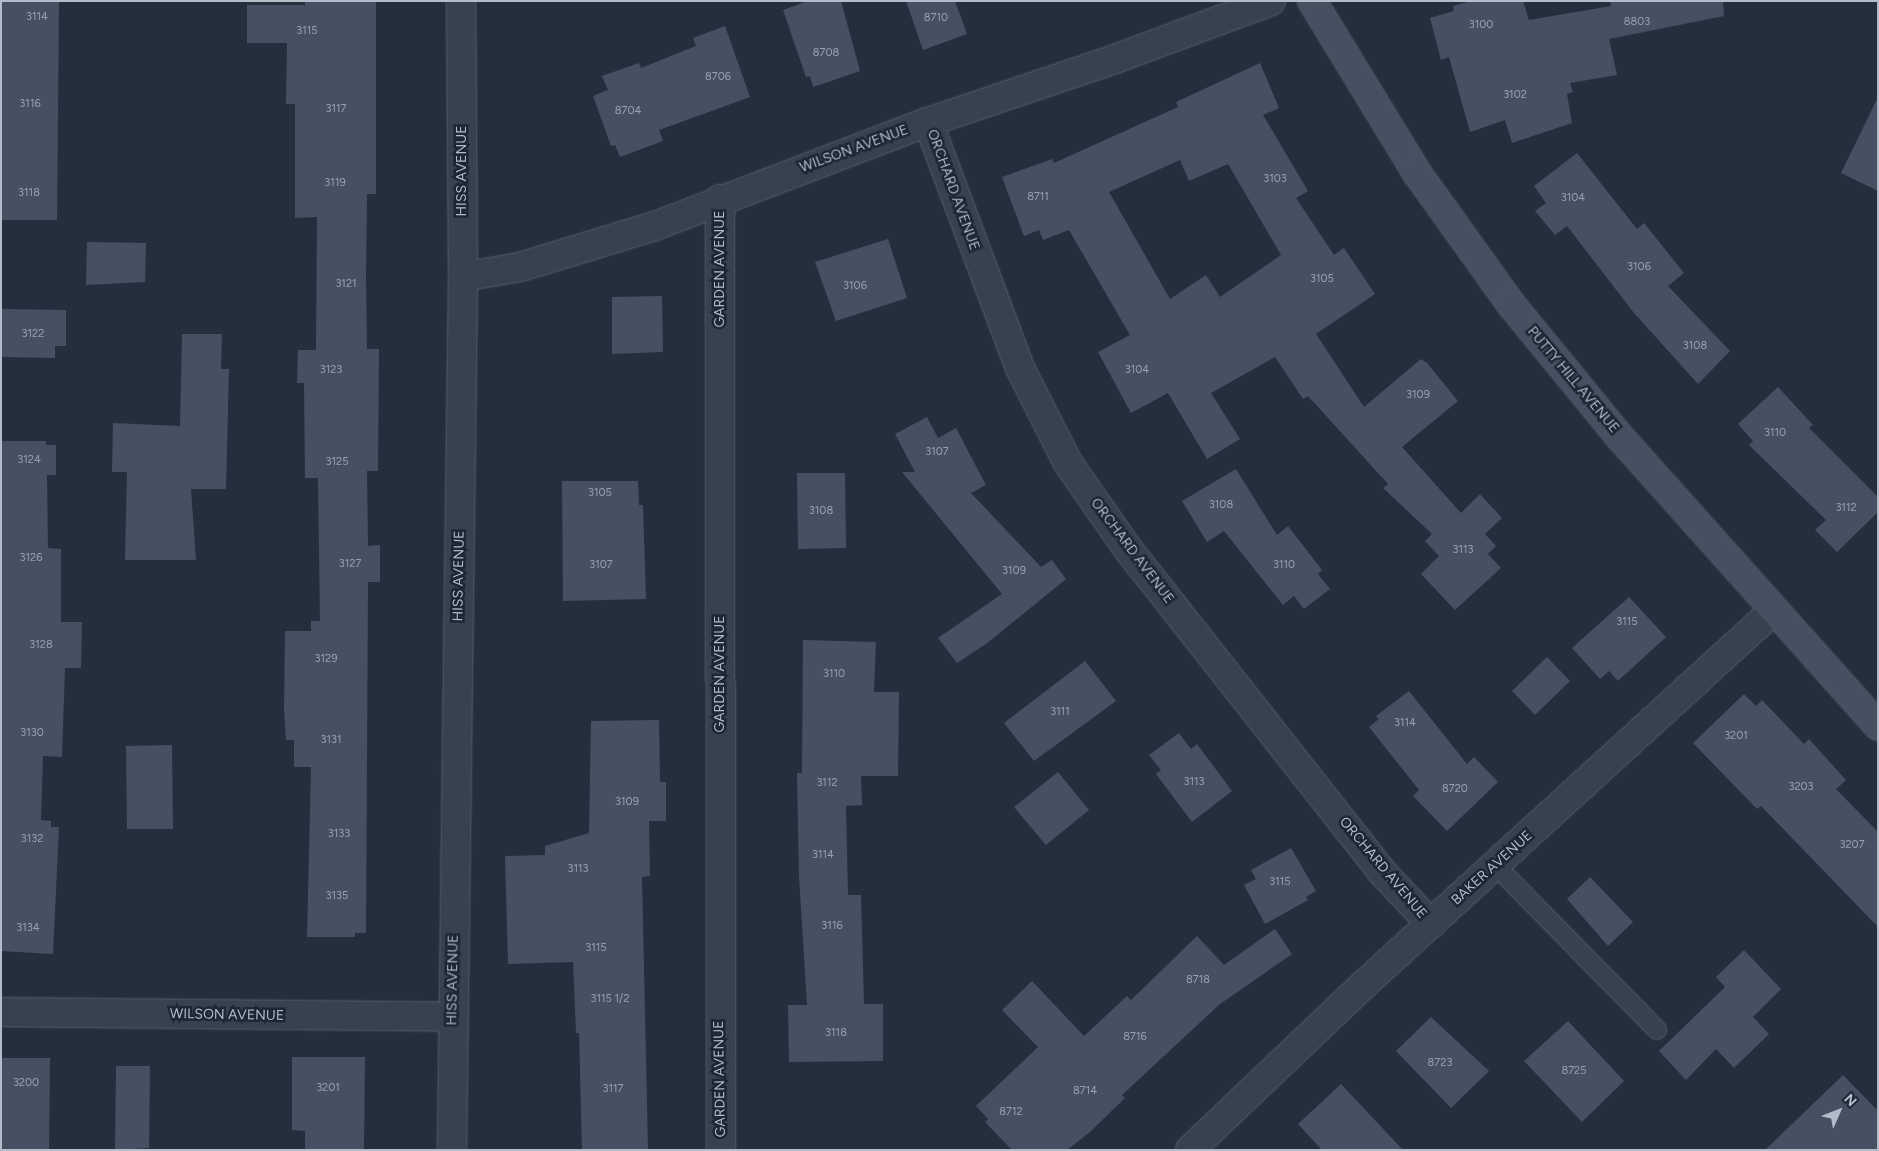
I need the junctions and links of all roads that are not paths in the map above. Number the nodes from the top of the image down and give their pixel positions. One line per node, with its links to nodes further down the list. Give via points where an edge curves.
1 (462, 1): 6 (street, HISS AVENUE)
2 (1271, 1): 4 (street, WILSON AVENUE, via 1115,59)
3 (1312, 1): 7 (main road, PUTTY HILL AVENUE, via 1416,173 1510,303 1619,436)
4 (928, 122): 5 (street, WILSON AVENUE); 10 (street, ORCHARD AVENUE, via 1020,368 1068,463 1140,564 1383,873)
5 (720, 199): 6 (street, WILSON AVENUE, via 655,226 538,262); 15 (street, GARDEN AVENUE)
6 (463, 277): 12 (street, HISS AVENUE)
7 (1774, 610): 8 (main road, PUTTY HILL AVENUE); 9 (street, BAKER AVENUE)
8 (1878, 726)
9 (1495, 865): 10 (street, BAKER AVENUE); 13 (lane)
10 (1431, 924): 16 (street, BAKER AVENUE)
11 (1, 1012): 12 (street, WILSON AVENUE)
12 (452, 1017): 14 (street, HISS AVENUE)
13 (1656, 1030)
14 (452, 1150)
15 (721, 1150)
16 (1190, 1150)

